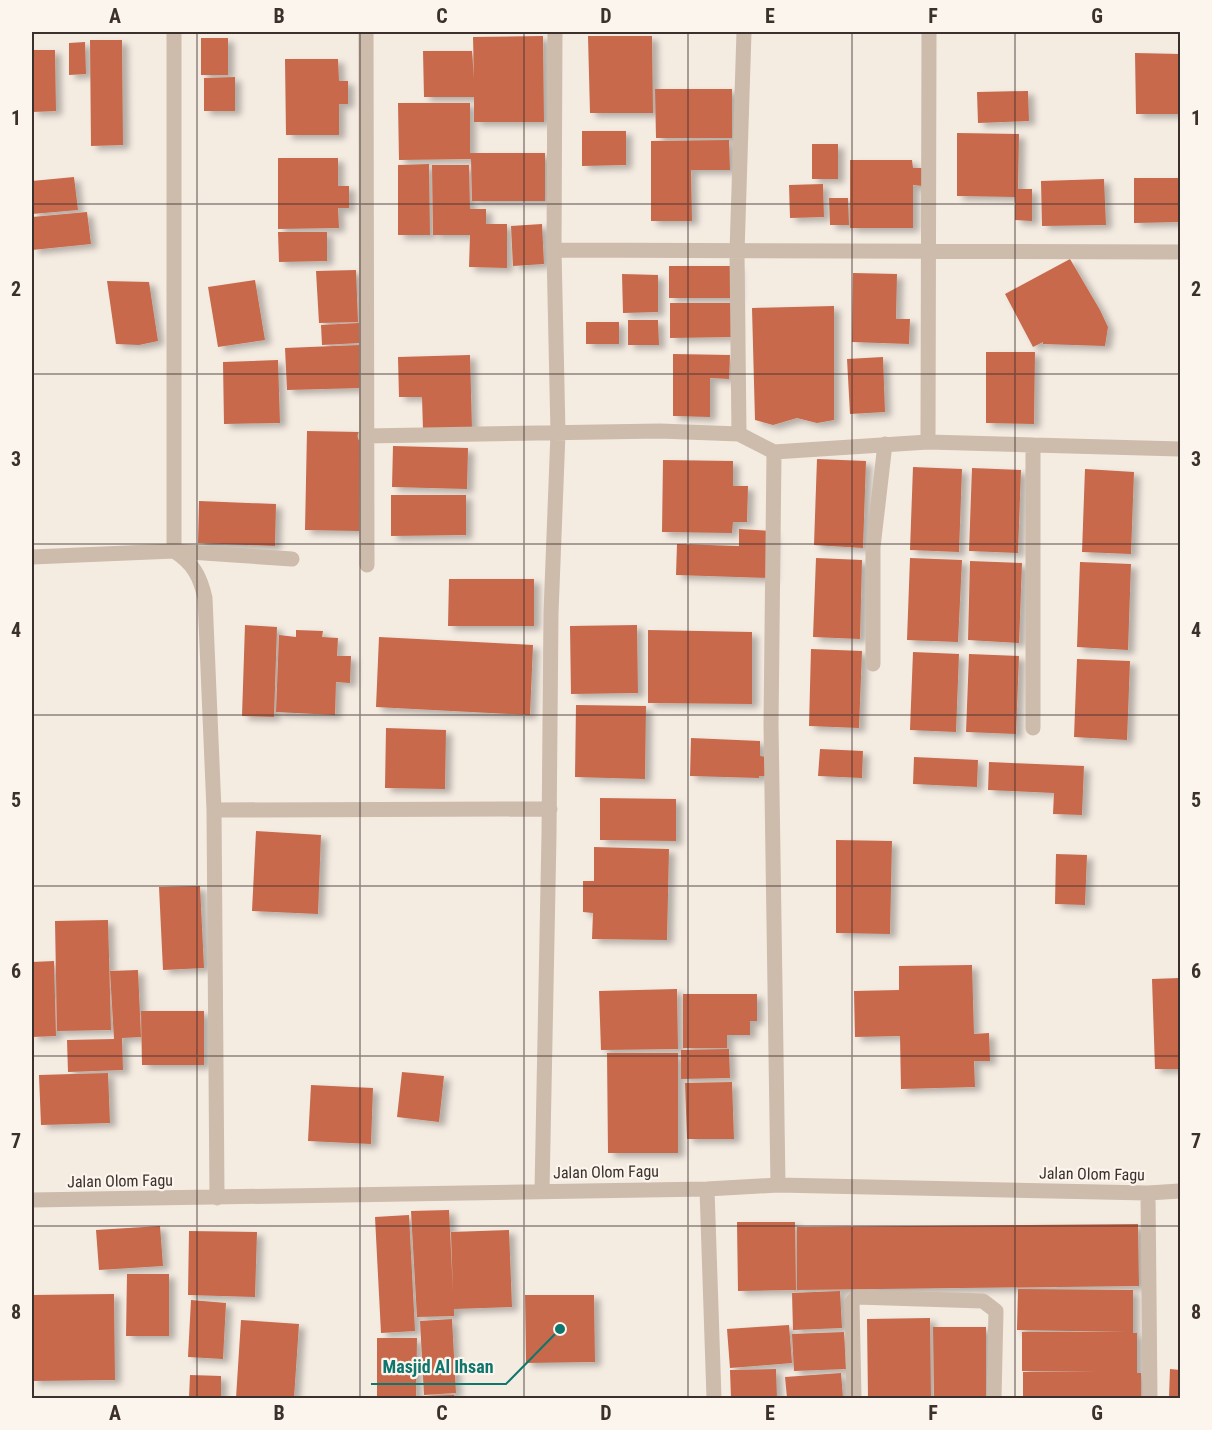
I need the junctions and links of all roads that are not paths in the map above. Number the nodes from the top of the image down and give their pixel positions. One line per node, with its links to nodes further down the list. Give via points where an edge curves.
1 (174, 32): 18 (street)
2 (366, 32): 12 (street)
3 (555, 32): 6 (street)
4 (744, 32): 8 (street)
5 (929, 32): 7 (street)
6 (554, 250): 8 (street); 10 (street)
7 (928, 251): 8 (street); 9 (street); 13 (street)
8 (737, 252): 11 (street)
9 (1180, 252)
10 (558, 433): 11 (street); 12 (street); 24 (street, via 551,614)
11 (739, 434): 17 (street)
12 (365, 436): 21 (street)
13 (928, 442): 14 (street); 15 (street)
14 (885, 444): 17 (street); 22 (street, via 873,547)
15 (1032, 446): 16 (street); 23 (street)
16 (1180, 449)
17 (774, 452): 26 (street, via 771,724)
18 (174, 550): 19 (street); 20 (street); 25 (street, via 198,572 206,598)
19 (32, 557)
20 (292, 559)
21 (367, 565)
22 (873, 664)
23 (1033, 728)
24 (550, 809): 25 (street); 28 (street)
25 (214, 810): 31 (street)
26 (778, 1185): 27 (street, Jalan Olom Fagu); 30 (street, Jalan Olom Fagu)
27 (707, 1189): 28 (street, Jalan Olom Fagu); 33 (street)
28 (542, 1191): 31 (street, Jalan Olom Fagu)
29 (1180, 1191): 30 (street, Jalan Olom Fagu)
30 (1148, 1193): 36 (street)
31 (217, 1198): 32 (street, Jalan Olom Fagu)
32 (32, 1200)
33 (714, 1398)
34 (854, 1398): 35 (street, via 852,1302 857,1297 983,1301 990,1305 996,1311)
35 (994, 1398)
36 (1150, 1398)

